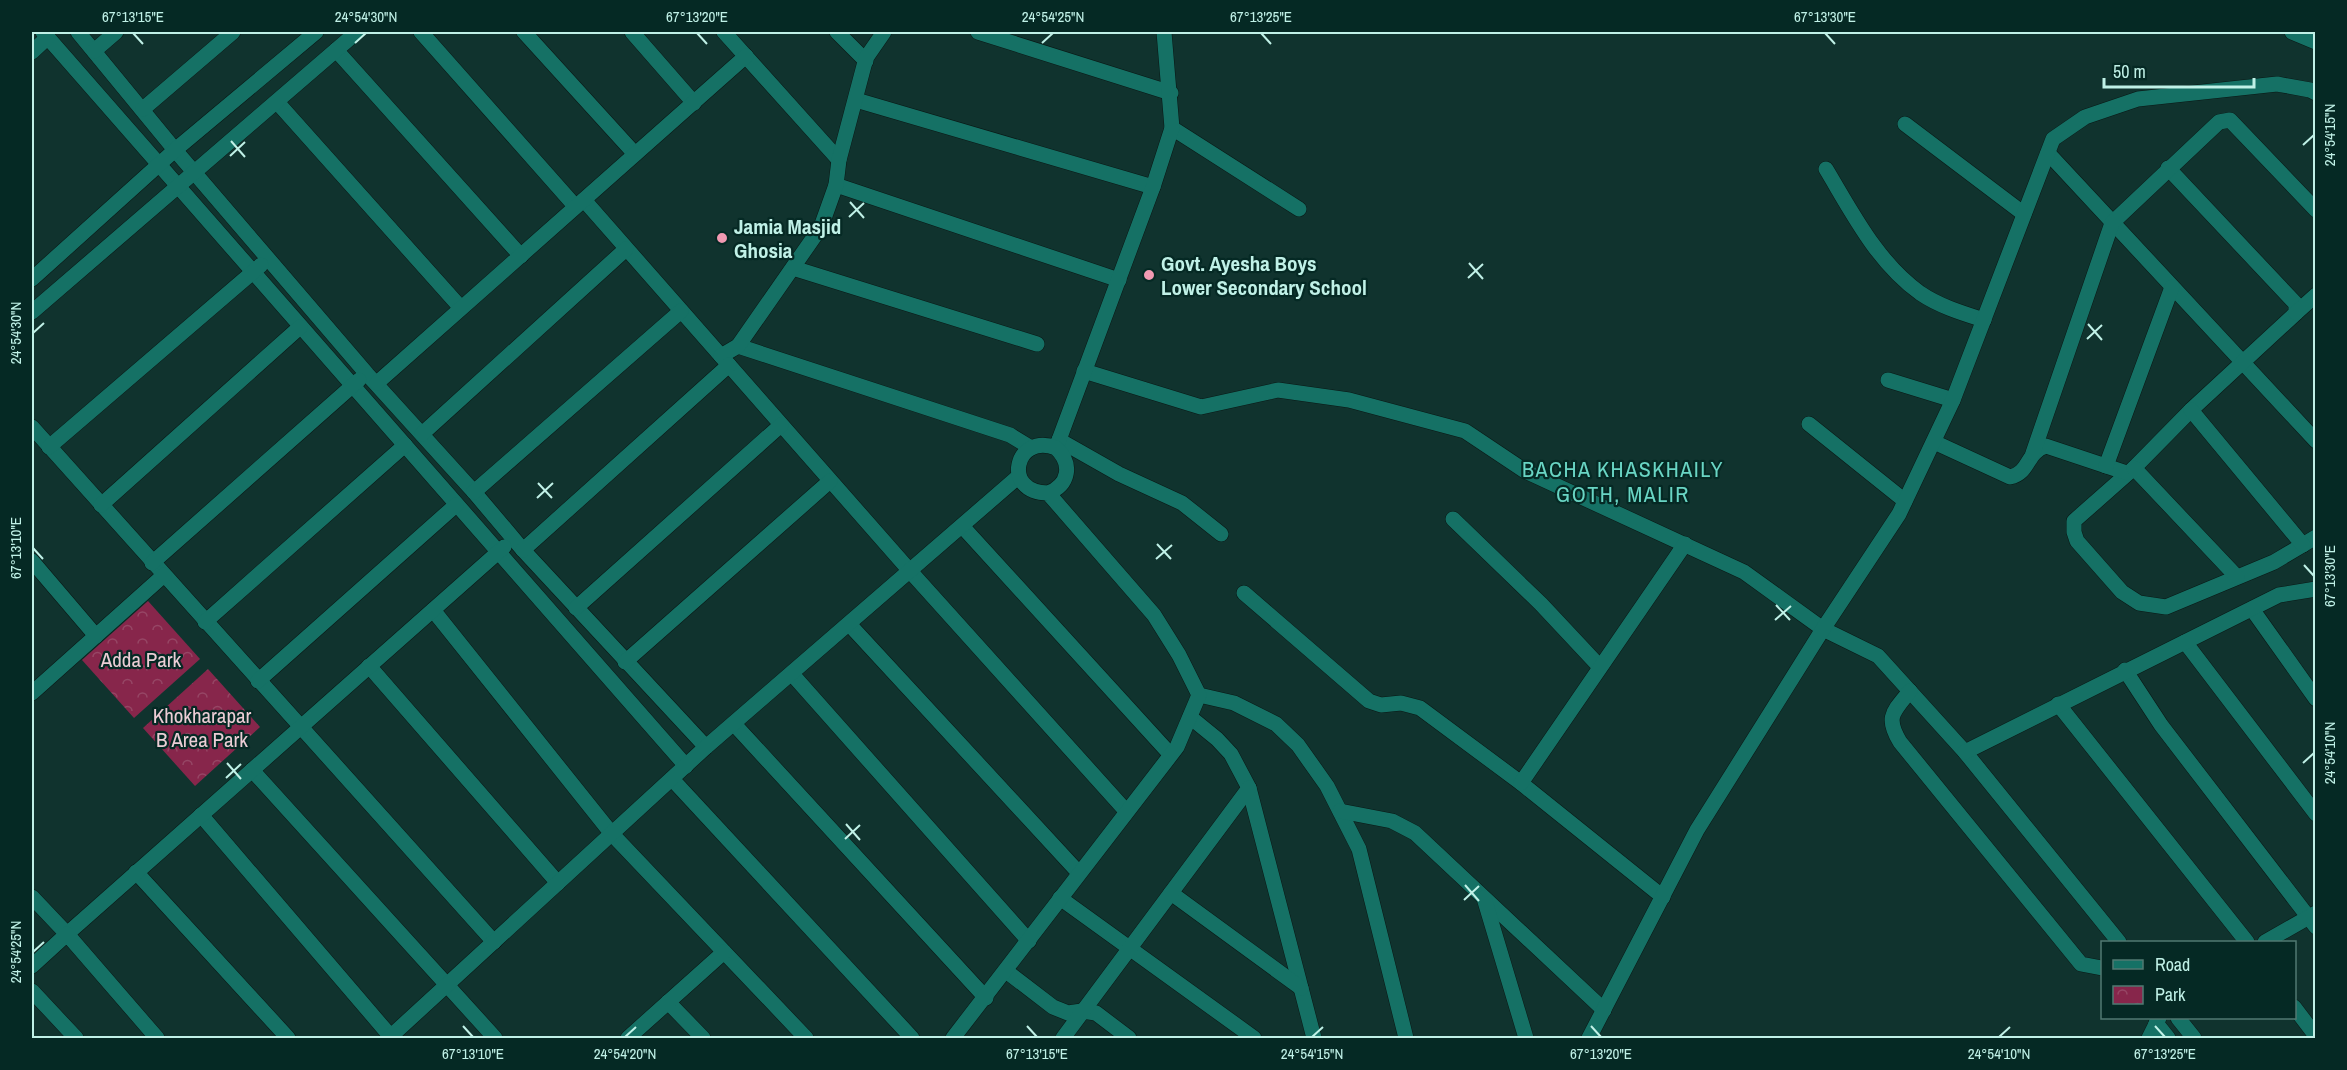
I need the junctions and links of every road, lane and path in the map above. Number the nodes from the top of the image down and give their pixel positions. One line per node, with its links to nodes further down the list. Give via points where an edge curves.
1 (78, 32): 19 (street)
2 (116, 32): 19 (street)
3 (233, 32): 28 (street)
4 (316, 32): 31 (street)
5 (357, 32): 18 (street)
6 (421, 32): 43 (street)
7 (524, 32): 33 (street)
8 (632, 32): 27 (street)
9 (724, 32): 21 (street)
10 (837, 32): 22 (street)
11 (884, 32): 22 (street)
12 (978, 32): 16 (street)
13 (1164, 32): 23 (street)
14 (2292, 32): 17 (street)
15 (45, 34): 20 (street); 35 (street)
16 (1015, 37): 23 (street)
17 (2316, 42)
18 (336, 50): 26 (street); 48 (street)
19 (94, 51): 28 (street)
20 (32, 52)
21 (746, 56): 27 (street); 34 (street)
22 (866, 61): 25 (street)
23 (1171, 93): 30 (street)
24 (2316, 93): 32 (street, via 2277,84 2138,99 2085,117 2053,139)
25 (856, 100): 34 (street); 41 (street)
26 (277, 102): 38 (street); 56 (street)
27 (694, 103): 33 (street)
28 (143, 109): 31 (street)
29 (1905, 124): 45 (street)
30 (1172, 128): 41 (street); 44 (street)
31 (175, 150): 35 (street); 38 (street)
32 (2048, 153): 45 (street); 46 (street)
33 (635, 154): 43 (street)
34 (839, 160): 39 (street)
35 (160, 164): 40 (street); 52 (street)
36 (2168, 168): 42 (street, via 2219,122 2230,120); 46 (street); 59 (street, via 2296,304)
37 (1826, 169): 60 (street, via 1877,252 1899,276 1922,294)
38 (194, 173): 40 (street); 49 (street)
39 (836, 185): 50 (street, via 821,227); 53 (street)
40 (179, 186): 51 (street); 58 (street)
41 (1153, 187): 53 (street)
42 (2313, 201)
43 (579, 203): 47 (street); 48 (street)
44 (1299, 209)
45 (2024, 214): 60 (street)
46 (2112, 223): 54 (street); 82 (street)
47 (627, 249): 57 (street); 75 (street)
48 (521, 256): 56 (street)
49 (268, 259): 51 (street); 67 (street)
50 (793, 268): 62 (street); 63 (street)
51 (254, 272): 61 (street); 80 (street)
52 (32, 279)
53 (1119, 280): 66 (street)
54 (2172, 287): 65 (street); 83 (street)
55 (2316, 295): 59 (street)
56 (461, 308): 67 (street)
57 (681, 311): 64 (street); 87 (street)
58 (32, 312)
59 (2296, 313): 65 (street)
60 (1984, 320): 70 (street)
61 (300, 327): 69 (street); 90 (street)
62 (1038, 344)
63 (738, 346): 64 (street); 81 (street, via 1010,435)
64 (725, 360): 72 (street); 97 (street)
65 (2243, 363): 71 (street); 76 (street)
66 (1084, 371): 78 (street); 96 (street, via 1201,408 1278,390 1349,400 1465,431 1525,471)
67 (372, 378): 69 (street); 75 (street)
68 (1888, 380): 70 (street)
69 (351, 386): 79 (street); 100 (street)
70 (1953, 400): 77 (street)
71 (2192, 410): 84 (street); 95 (street)
72 (781, 424): 86 (street); 106 (street)
73 (1809, 424): 89 (street)
74 (32, 428): 80 (street)
75 (422, 434): 87 (street)
76 (2316, 441)
77 (1934, 442): 82 (street, via 2010,477 2025,469); 89 (street)
78 (1058, 444): 81 (street); 88 (street, via 1066,461 1066,477); 94 (street, via 1182,503)
79 (405, 445): 91 (street); 109 (street)
80 (49, 447): 90 (street)
81 (1031, 448): 85 (street, via 1020,461)
82 (2033, 453): 83 (street, via 2046,446)
83 (2106, 466): 84 (street)
84 (2131, 470): 103 (street); 103 (street, via 2074,521 2074,532 2084,551 2122,592 2139,603 2166,607)
85 (1019, 476): 88 (street, via 1029,490); 93 (street)
86 (830, 481): 101 (street); 114 (street)
87 (474, 492): 97 (street)
88 (1048, 494): 122 (street, via 1154,615)
89 (1905, 501): 111 (street)
90 (101, 505): 100 (street)
91 (456, 505): 98 (street); 119 (street)
92 (1453, 519): 116 (street)
93 (962, 526): 101 (street); 130 (street)
94 (1221, 534)
95 (2309, 541): 103 (street, via 2274,562)
96 (1685, 544): 111 (street, via 1744,572); 116 (street)
97 (518, 545): 98 (street); 106 (street)
98 (498, 553): 108 (street); 131 (street)
99 (32, 561): 112 (street)
100 (152, 563): 102 (street)
101 (910, 571): 110 (street); 136 (street)
102 (164, 575): 109 (street); 112 (street)
103 (2237, 577)
104 (2316, 589): 107 (street, via 2279,595)
105 (1244, 594): 134 (street, via 1369,701 1420,708)
106 (576, 608): 114 (street)
107 (2252, 609): 113 (street); 123 (street)
108 (433, 610): 115 (street); 140 (street)
109 (205, 622): 119 (street)
110 (849, 624): 118 (street); 142 (street)
111 (1823, 629): 121 (street, via 1878,656); 147 (street, via 1697,830)
112 (96, 636): 120 (street)
113 (2185, 642): 117 (street); 139 (street)
114 (625, 662): 128 (street)
115 (369, 666): 127 (street); 143 (street)
116 (1600, 667): 134 (street)
117 (2125, 670): 124 (street); 149 (street, via 2161,725)
118 (792, 674): 126 (street); 151 (street)
119 (258, 681): 127 (street)
120 (34, 686)
121 (1911, 692): 129 (street); 159 (street, via 1893,711 1891,726 1900,742 2081,964)
122 (1199, 695): 125 (street); 137 (street, via 1234,703 1276,724 1298,745)
123 (2316, 699)
124 (2058, 705): 129 (street); 153 (street)
125 (1190, 717): 130 (street); 135 (street, via 1231,754)
126 (734, 723): 128 (street); 164 (street)
127 (300, 727): 132 (street); 155 (street)
128 (706, 747): 131 (street)
129 (1965, 752): 152 (street)
130 (1170, 754): 136 (street)
131 (686, 766): 133 (street)
132 (252, 770): 138 (street); 161 (street)
133 (672, 779): 140 (street); 180 (street)
134 (1521, 783): 147 (street)
135 (1249, 788): 144 (street); 162 (street)
136 (1126, 811): 142 (street)
137 (1340, 811): 146 (street, via 1400,824); 186 (street, via 1359,849)
138 (201, 814): 141 (street); 175 (street)
139 (2316, 814)
140 (612, 834): 143 (street); 157 (street)
141 (136, 872): 150 (street); 174 (street)
142 (1079, 873): 148 (street)
143 (558, 883): 155 (street)
144 (1171, 893): 156 (street); 162 (street)
145 (32, 897): 150 (street)
146 (1484, 897): 167 (street); 187 (street)
147 (1663, 897): 167 (street)
148 (1060, 898): 151 (street); 156 (street)
149 (2313, 919): 154 (street)
150 (67, 934): 158 (street); 173 (street)
151 (1029, 941): 160 (street)
152 (2118, 941)
153 (2246, 941)
154 (2267, 941)
155 (494, 942): 161 (street)
156 (1130, 948): 168 (street); 184 (street)
157 (724, 952): 165 (street); 179 (street)
158 (32, 966)
159 (2101, 968)
160 (1006, 971): 164 (street); 168 (street, via 1053,1007 1068,1013)
161 (447, 985): 175 (street); 176 (street)
162 (1301, 988): 185 (street)
163 (32, 991): 172 (street)
164 (986, 998): 181 (street)
165 (669, 1002): 177 (street); 178 (street)
166 (2296, 1008): 171 (street)
167 (1604, 1010): 188 (street)
168 (1082, 1011): 182 (street); 183 (street, via 1096,1013)
169 (2180, 1019): 191 (street)
170 (2158, 1020): 189 (street); 190 (street)
171 (2316, 1036)
172 (76, 1038)
173 (157, 1038)
174 (288, 1038)
175 (390, 1038)
176 (495, 1038)
177 (628, 1038)
178 (703, 1038)
179 (806, 1038)
180 (912, 1038)
181 (953, 1038)
182 (1063, 1038)
183 (1129, 1038)
184 (1254, 1038)
185 (1314, 1038)
186 (1406, 1038)
187 (1526, 1038)
188 (1588, 1038)
189 (2149, 1038)
190 (2168, 1038)
191 (2194, 1038)

